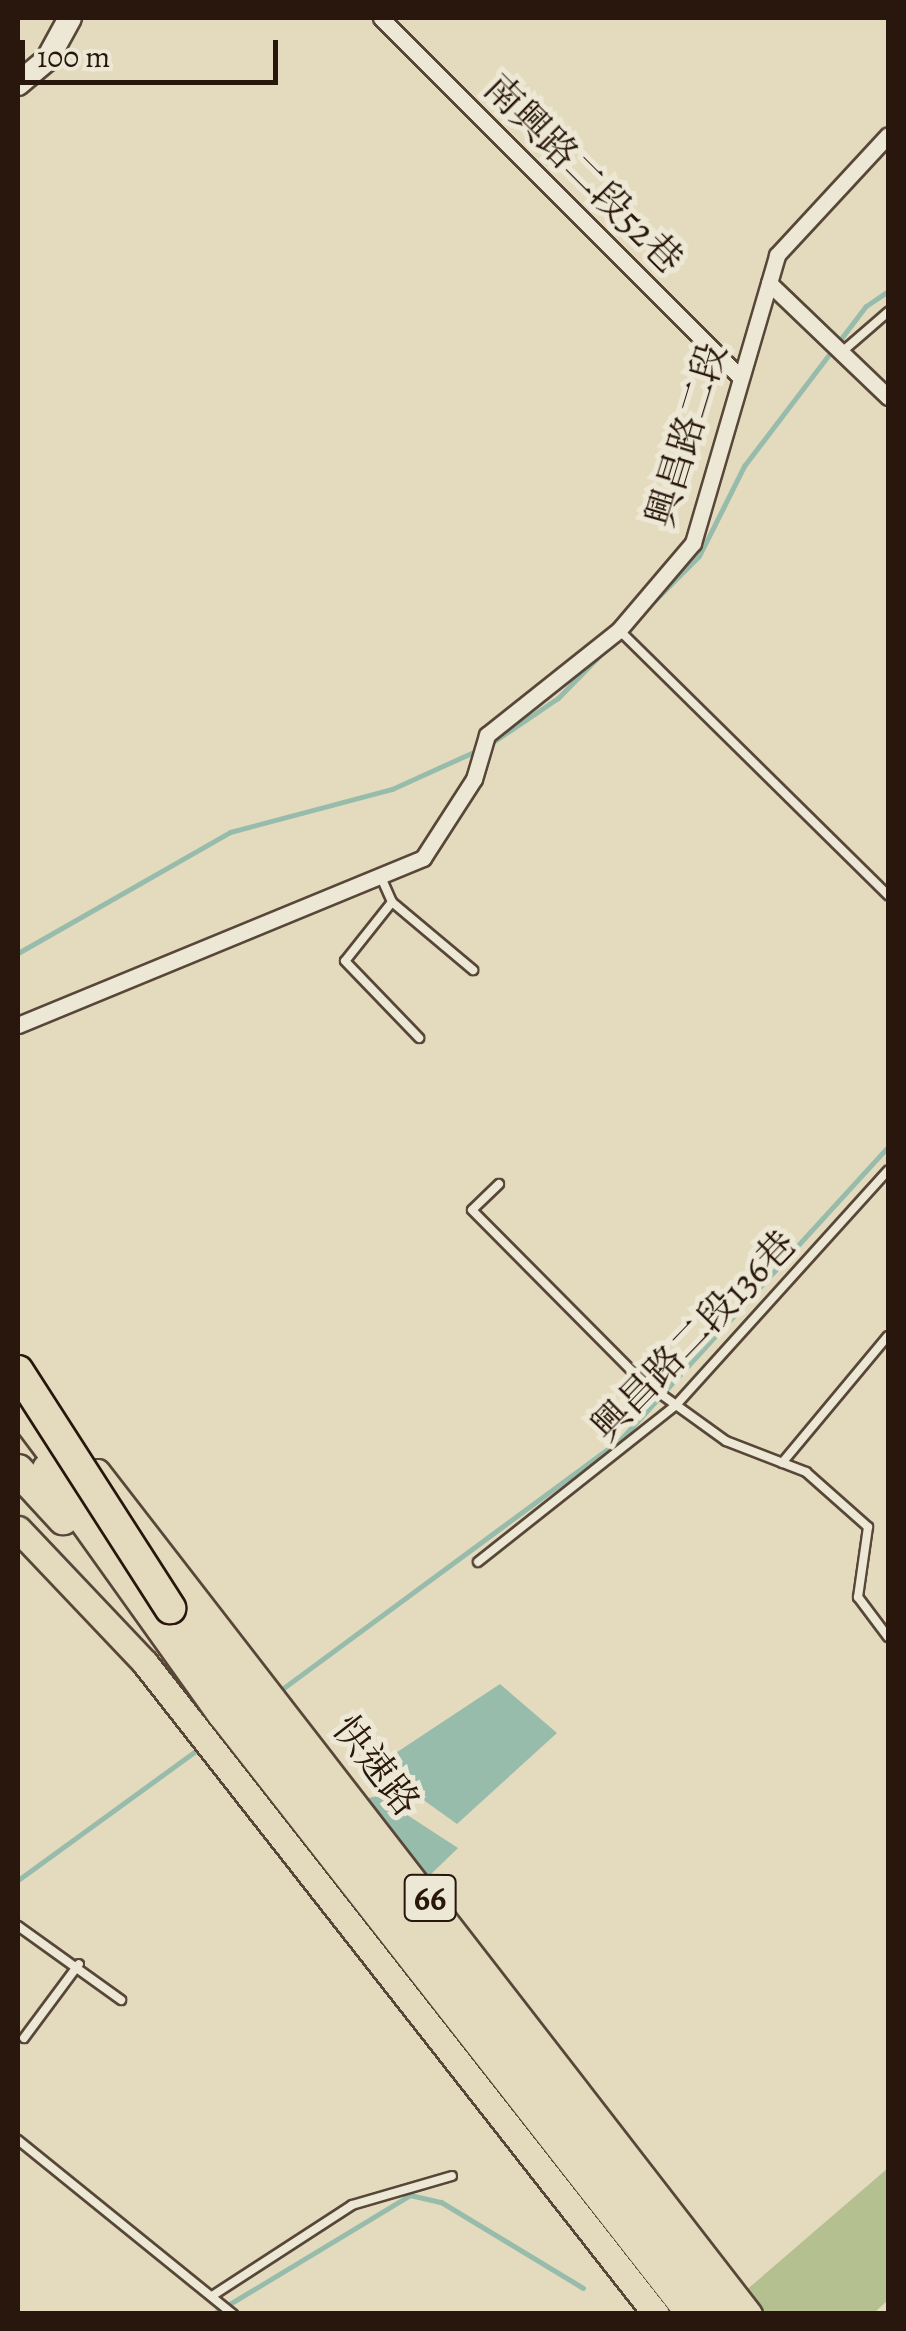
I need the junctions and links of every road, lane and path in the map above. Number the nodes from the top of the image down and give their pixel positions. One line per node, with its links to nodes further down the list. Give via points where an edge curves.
1 (70, 18): 3 (street, via 47,60)
2 (380, 18): 8 (street, 南興路二段52巷)
3 (18, 84)
4 (888, 135): 5 (street, 興昌路二段, via 778,254)
5 (768, 283): 7 (street); 8 (street, 興昌路二段)
6 (888, 312): 7 (lane)
7 (838, 348): 9 (street)
8 (739, 376): 10 (street, 興昌路二段, via 694,543)
9 (888, 397)
10 (619, 630): 11 (street, 興昌路二段, via 483,747 423,858); 12 (lane)
11 (380, 876): 13 (lane); 15 (street, 興昌路二段)
12 (888, 895)
13 (392, 902): 14 (lane); 16 (lane, via 345,961)
14 (474, 970)
15 (18, 1025)
16 (419, 1038)
17 (888, 1170): 24 (lane, 興昌路二段136巷)
18 (499, 1184): 24 (lane, via 472,1210)
19 (888, 1336): 27 (lane)
20 (18, 1358): 26 (street, 快速路 / 66)
21 (18, 1371): 31 (highway, 66, bridge)
22 (18, 1379): 26 (main road, 快速路 / 66)
23 (18, 1406): 31 (highway, bridge)
24 (676, 1406): 27 (lane, via 726,1441); 30 (lane, 興昌路二段136巷)
25 (18, 1428): 31 (highway)
26 (85, 1458): 44 (main road, 快速路 / 66)
27 (782, 1463): 32 (lane, via 868,1526 858,1597)
28 (18, 1470): 31 (highway, 66)
29 (18, 1529): 41 (main road, 66, via 90,1615 144,1663)
30 (478, 1562)
31 (158, 1609): 42 (highway, 66); 43 (highway, 66)
32 (888, 1637)
33 (18, 1926): 34 (lane)
34 (79, 1964): 35 (lane); 36 (lane)
35 (121, 2000)
36 (24, 2038)
37 (18, 2140): 39 (lane, via 104,2206 173,2274)
38 (452, 2176): 39 (lane, via 352,2205)
39 (212, 2296): 40 (lane)
40 (233, 2314)
41 (656, 2314)
42 (692, 2314)
43 (722, 2314)
44 (749, 2314)

